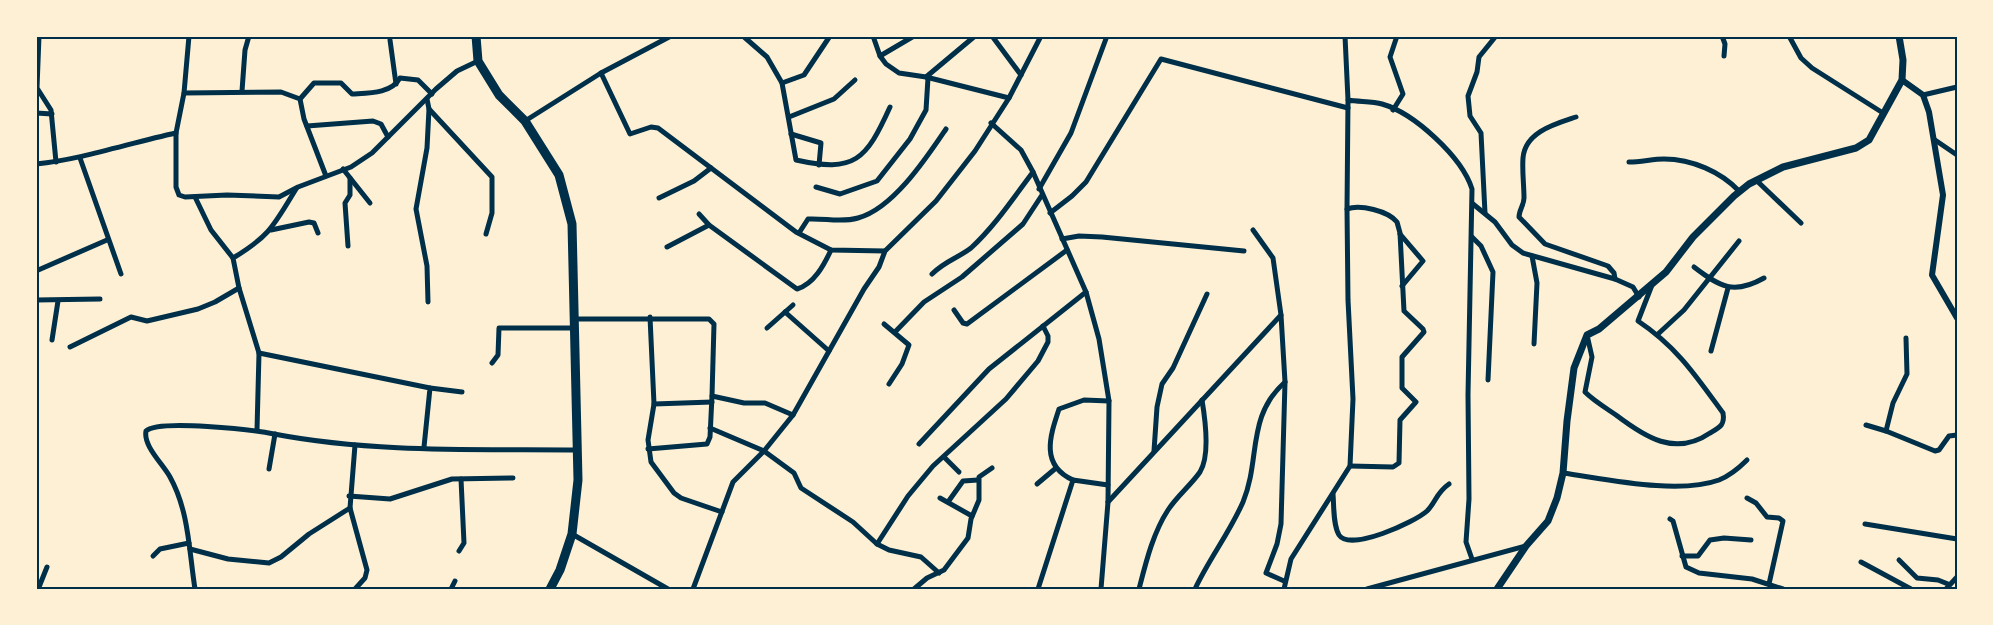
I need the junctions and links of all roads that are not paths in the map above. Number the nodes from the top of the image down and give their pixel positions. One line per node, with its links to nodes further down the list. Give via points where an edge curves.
1 (39, 36): 21 (street)
2 (189, 36): 34 (street)
3 (249, 36): 33 (street)
4 (476, 36): 24 (highway)
5 (671, 36): 25 (street)
6 (743, 36): 30 (street, via 766,58)
7 (830, 36): 30 (street, via 804,75)
8 (873, 36): 22 (street)
9 (914, 36): 22 (street)
10 (974, 36): 27 (street)
11 (992, 36): 26 (street)
12 (1041, 36): 26 (street)
13 (1107, 36): 73 (street, via 1071,133)
14 (1345, 36): 40 (street)
15 (1397, 36): 44 (street, via 1390,57 1403,94)
16 (1496, 36): 80 (street, via 1479,57 1468,96 1470,116 1481,133)
17 (1722, 36): 23 (street)
18 (1789, 36): 46 (street, via 1801,58 1812,68)
19 (1899, 36): 29 (main road)
20 (390, 40): 31 (street)
21 (37, 44): 47 (street, via 37,88)
22 (880, 56): 27 (street, via 899,73)
23 (1724, 56)
24 (478, 61): 35 (street, via 458,71); 50 (highway, via 500,95)
25 (602, 73): 50 (street); 64 (street, via 630,134 658,128)
26 (1022, 75): 38 (street)
27 (927, 78): 38 (street); 71 (street, via 926,110 910,139 877,181 840,194)
28 (855, 80): 48 (street, via 834,99)
29 (1902, 80): 36 (street); 46 (main road)
30 (782, 83): 48 (street)
31 (396, 85): 35 (street, via 400,78 418,80); 37 (street, via 376,93 352,94 341,83 314,83)
32 (1957, 87): 36 (street)
33 (242, 91): 34 (street); 37 (street, via 281,92)
34 (184, 93): 54 (street)
35 (432, 94): 39 (street)
36 (1923, 95): 57 (street)
37 (300, 98): 52 (street)
38 (1009, 98): 51 (street)
39 (427, 99): 43 (street); 56 (street)
40 (1348, 100): 42 (street); 44 (street, via 1383,104)
41 (890, 107): 63 (street, via 875,137 852,162)
42 (1348, 108): 78 (street); 79 (street, via 1161,59 1086,182)
43 (429, 109): 89 (street, via 492,177 492,213); 119 (street, via 427,148 416,209 426,259)
44 (1393, 110): 77 (street, via 1438,139 1459,161 1471,184)
45 (36, 113): 47 (street)
46 (1884, 113): 69 (main road, via 1873,135 1862,145 1790,164)
47 (52, 114): 60 (street)
48 (789, 117): 55 (street)
49 (1576, 118): 108 (street, via 1538,133 1524,150 1524,201 1519,217 1546,244 1608,266)
50 (525, 121): 126 (highway, via 559,175 572,224)
51 (992, 123): 66 (street, via 1021,150); 97 (street, via 952,184)
52 (307, 126): 56 (street, via 373,121 381,124); 67 (street)
53 (946, 129): 87 (street, via 891,198 872,214 841,221 808,219)
54 (176, 134): 59 (street); 74 (street, via 177,191 182,196)
55 (791, 134): 63 (street, via 796,160); 63 (street, via 820,142)
56 (388, 137): 65 (street, via 362,161)
57 (1934, 140): 58 (street); 125 (street, via 1943,206 1932,275)
58 (1957, 155)
59 (80, 158): 60 (street); 92 (street)
60 (56, 162): 62 (street)
61 (1629, 162): 72 (street, via 1665,159 1704,168 1724,176)
62 (36, 164)
63 (819, 165)
64 (711, 168): 75 (street, via 694,181); 87 (street)
65 (343, 169): 67 (street); 68 (street)
66 (1034, 172): 73 (street); 105 (street, via 997,220 971,247 944,262)
67 (326, 176): 70 (street)
68 (350, 178): 76 (street); 94 (street, via 350,196 345,203)
69 (1756, 180): 72 (main road); 82 (street)
70 (298, 187): 74 (street, via 274,198); 84 (street)
71 (816, 187)
72 (1739, 191): 109 (main road)
73 (1041, 192): 79 (street); 130 (street, via 1023,224 962,277 924,302)
74 (195, 197): 101 (street, via 211,230)
75 (659, 198)
76 (370, 202)
77 (1472, 204): 80 (street); 90 (street)
78 (1347, 209): 88 (street, via 1354,206 1395,219); 166 (street, via 1353,399)
79 (1050, 213): 91 (street)
80 (1484, 213): 100 (street, via 1496,222 1512,245)
81 (699, 214): 83 (street)
82 (1801, 223)
83 (709, 225): 95 (street); 96 (street, via 797,289 822,268)
84 (271, 230): 86 (street, via 309,222 314,223); 101 (street, via 259,242)
85 (1253, 230): 123 (street, via 1273,258)
86 (318, 233)
87 (799, 233): 96 (street)
88 (1400, 233): 110 (street); 110 (street, via 1423,261)
89 (486, 234)
90 (1472, 237): 141 (street, via 1481,246 1493,272); 199 (street, via 1466,542)
91 (1062, 239): 98 (street); 99 (street, via 1102,236)
92 (107, 240): 103 (street); 104 (street)
93 (1739, 241): 106 (street)
94 (348, 246)
95 (666, 247)
96 (831, 250): 97 (street)
97 (885, 250): 138 (street, via 879,267)
98 (1067, 250): 113 (street); 121 (street, via 969,323 963,323)
99 (1244, 251)
100 (1532, 256): 108 (street); 135 (street, via 1537,283)
101 (233, 258): 111 (street)
102 (1694, 267): 106 (street)
103 (36, 271)
104 (121, 274)
105 (932, 274)
106 (1709, 278): 112 (street); 131 (street, via 1684,310)
107 (1764, 278): 112 (street, via 1745,288)
108 (1615, 279): 115 (street, via 1633,286)
109 (1652, 284): 115 (main road); 131 (street, via 1638,321)
110 (1402, 286): 166 (street, via 1404,311 1424,332 1402,357 1402,388 1416,402 1400,420 1399,464)
111 (239, 288): 136 (street, via 198,309 147,321 131,318); 139 (street)
112 (1728, 288): 137 (street)
113 (1086, 292): 128 (street); 147 (street, via 1099,338)
114 (1207, 294): 163 (street, via 1173,368 1162,384)
115 (1639, 297): 132 (main road)
116 (100, 299): 118 (street)
117 (36, 300): 118 (street)
118 (58, 301): 134 (street)
119 (428, 302)
120 (793, 305): 122 (street)
121 (954, 310)
122 (785, 312): 129 (street); 138 (street)
123 (1282, 316): 142 (street); 148 (street)
124 (650, 317): 126 (street); 146 (street, via 713,321); 149 (street)
125 (1957, 318)
126 (573, 324): 140 (street, via 499,328 498,351); 161 (highway)
127 (884, 324): 130 (street)
128 (1043, 326): 157 (street, via 989,369); 164 (street, via 1048,342 1038,361 1006,399)
129 (767, 328)
130 (895, 332): 143 (street, via 909,348)
131 (1658, 334): 132 (street, via 1690,368 1723,413 1722,426 1697,441 1665,443 1639,434 1589,396 1585,387 1592,357)
132 (1587, 335): 171 (main road, via 1574,368)
133 (1906, 338): 154 (street, via 1907,374 1893,403)
134 (52, 340)
135 (1534, 344)
136 (70, 347)
137 (1711, 351)
138 (829, 352): 150 (street)
139 (259, 353): 144 (street); 153 (street)
140 (492, 363)
141 (1488, 380)
142 (1285, 382): 206 (street, via 1281,524 1266,573); 220 (street, via 1273,394 1260,417 1255,460 1242,505)
143 (889, 384)
144 (430, 388): 145 (street); 159 (street)
145 (462, 392)
146 (712, 399): 149 (street); 150 (street, via 765,403); 152 (street)
147 (1109, 400): 168 (street, via 1084,400 1059,409 1049,443); 178 (street)
148 (1202, 400): 163 (street); 219 (street, via 1205,446 1201,470 1168,510)
149 (654, 404): 160 (street)
150 (793, 415): 162 (street)
151 (1866, 425): 154 (street)
152 (710, 428): 160 (street, via 706,444); 162 (street)
153 (258, 430): 155 (street); 194 (street, via 173,426 152,427 146,431 146,440 178,493)
154 (1886, 431): 156 (street, via 1935,451 1949,436)
155 (275, 434): 158 (street); 169 (street)
156 (1957, 435)
157 (919, 444)
158 (355, 445): 159 (street); 180 (street)
159 (424, 447): 161 (street)
160 (648, 449): 186 (street, via 655,469 674,493)
161 (578, 450): 190 (highway)
162 (764, 451): 186 (street, via 733,482); 193 (street, via 794,473 801,488 853,522)
163 (1154, 452): 184 (street)
164 (944, 457): 170 (street); 193 (street, via 908,496)
165 (1747, 460): 171 (street, via 1720,480 1694,485 1668,486)
166 (1350, 466): 179 (street)
167 (992, 468): 174 (street)
168 (1056, 468): 175 (street); 176 (street)
169 (269, 469)
170 (959, 472)
171 (1563, 472): 195 (main road, via 1548,521)
172 (513, 478): 173 (street)
173 (461, 479): 180 (street, via 390,499); 196 (street, via 464,543)
174 (978, 480): 183 (street, via 963,481); 187 (street, via 978,500)
175 (1073, 480): 178 (street); 217 (street)
176 (1036, 484)
177 (1449, 484): 179 (street, via 1440,490 1427,511 1388,531 1351,542 1340,537 1338,532)
178 (1108, 485): 184 (street)
179 (1333, 493): 206 (street, via 1291,558)
180 (350, 496): 185 (street)
181 (940, 498): 183 (street)
182 (1747, 498): 207 (street, via 1756,502 1767,517 1783,521)
183 (948, 502): 187 (street)
184 (1108, 502): 218 (street)
185 (350, 508): 194 (street, via 268,563 228,560); 211 (street, via 367,570 365,578)
186 (722, 512): 215 (street)
187 (972, 516): 203 (street, via 968,538 949,565)
188 (1670, 519): 198 (street)
189 (1865, 524): 191 (street)
190 (572, 534): 213 (highway); 214 (street)
191 (1957, 539)
192 (1751, 540): 198 (street, via 1710,540 1698,556)
193 (877, 544): 203 (street, via 921,558)
194 (190, 546): 197 (street, via 160,549); 210 (street)
195 (1526, 546): 199 (street); 223 (main road)
196 (459, 552)
197 (153, 556)
198 (1682, 556): 207 (street, via 1684,564 1699,572)
199 (1472, 559): 222 (street)
200 (1899, 560): 208 (street, via 1917,578 1938,580)
201 (1861, 562): 225 (street)
202 (47, 567): 209 (street)
203 (939, 573): 216 (street)
204 (1957, 577): 208 (street)
205 (455, 581): 212 (street)
206 (1284, 581): 221 (street)
207 (1769, 584): 224 (street)
208 (1947, 586)
209 (40, 587)
210 (195, 589)
211 (355, 589)
212 (451, 589)
213 (550, 589)
214 (668, 589)
215 (693, 589)
216 (914, 589)
217 (1038, 589)
218 (1101, 589)
219 (1139, 589)
220 (1195, 589)
221 (1284, 589)
222 (1367, 589)
223 (1497, 589)
224 (1783, 589)
225 (1910, 589)

